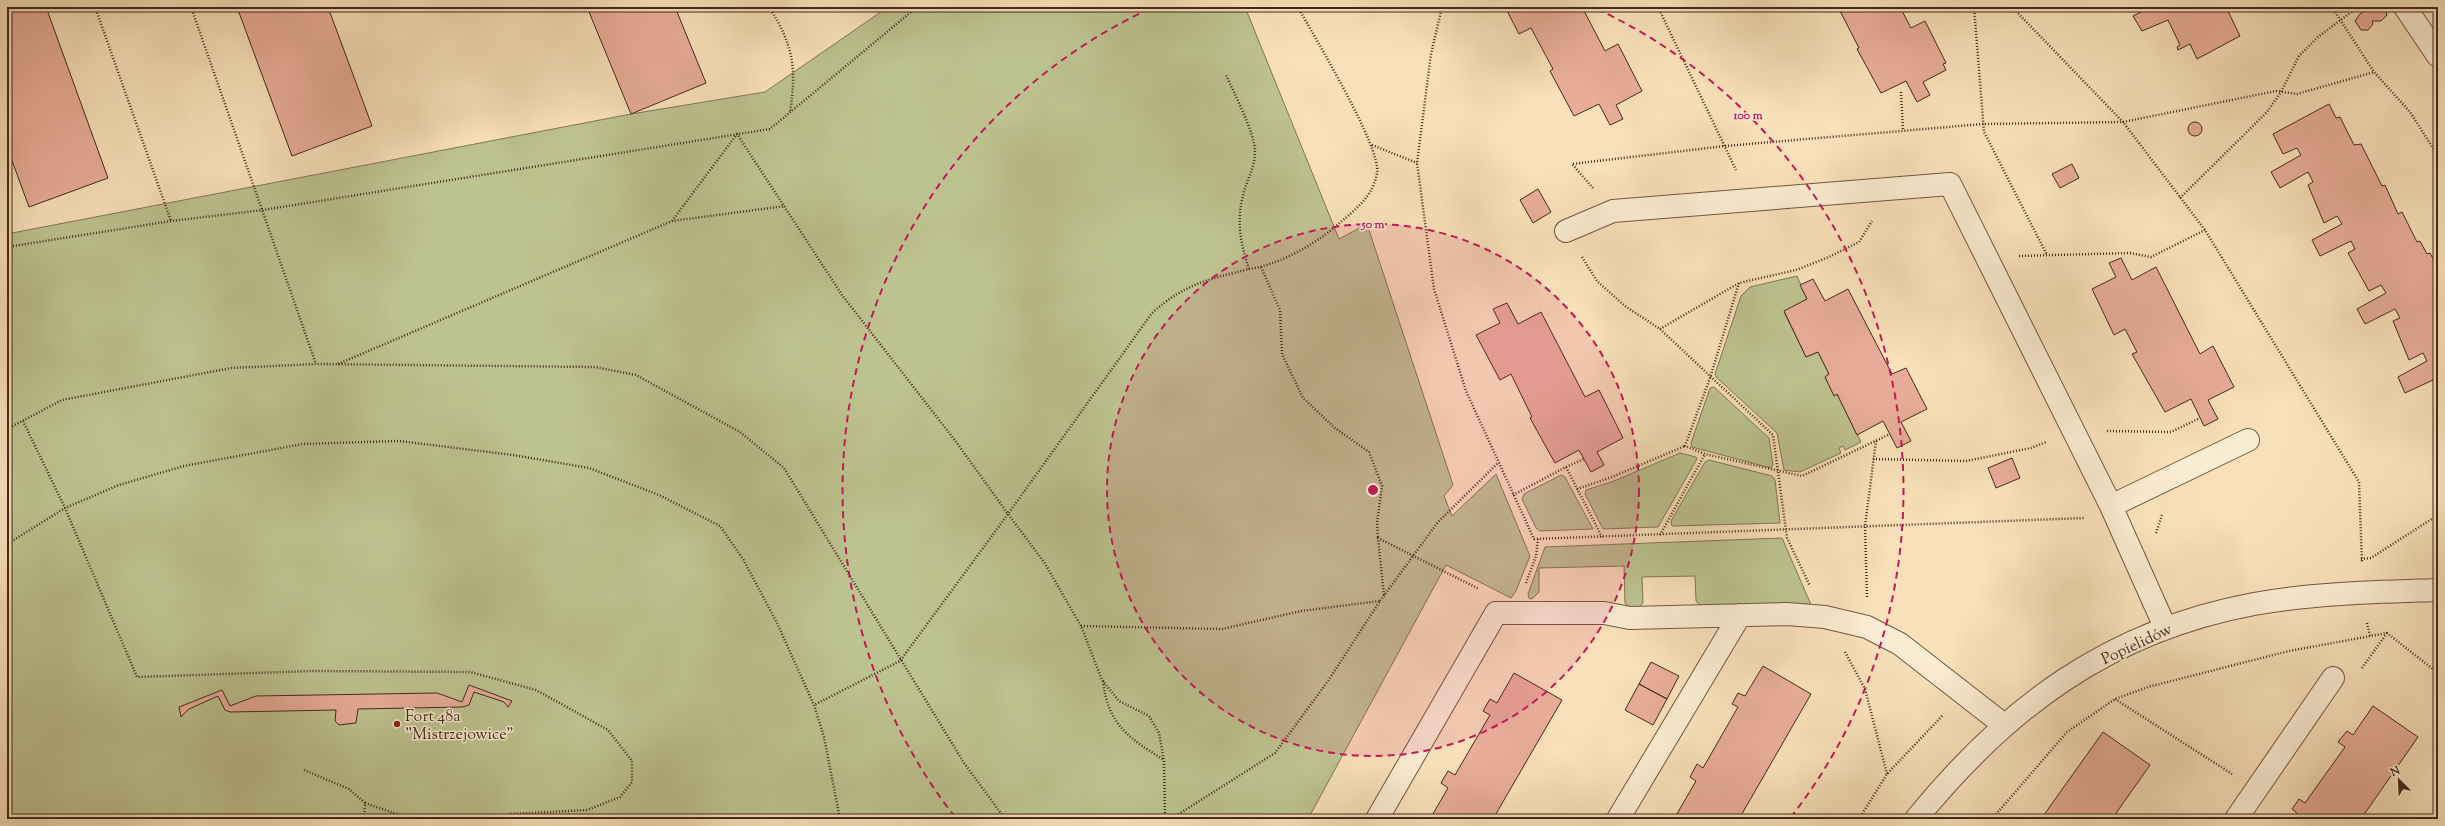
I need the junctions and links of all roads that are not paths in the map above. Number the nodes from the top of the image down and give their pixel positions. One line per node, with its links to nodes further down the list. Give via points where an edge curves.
1 (2405, 7): 2 (street)
2 (2438, 56)
3 (1566, 231): 5 (street, via 1613,211 1950,184)
4 (2248, 440): 5 (street)
5 (2114, 512): 8 (street)
6 (2438, 590): 8 (street, Popielidów, via 2362,593 2255,604)
7 (1740, 615): 10 (street, via 1787,614 1825,617 1867,628 1919,657); 11 (street, via 1630,618 1604,613 1496,613); 12 (street)
8 (2165, 627): 10 (street, Popielidów, via 2068,676)
9 (2333, 678): 14 (street)
10 (2004, 725): 13 (street, Popielidów, via 1951,776)
11 (1377, 819)
12 (1618, 819)
13 (1916, 819)
14 (2236, 819)

